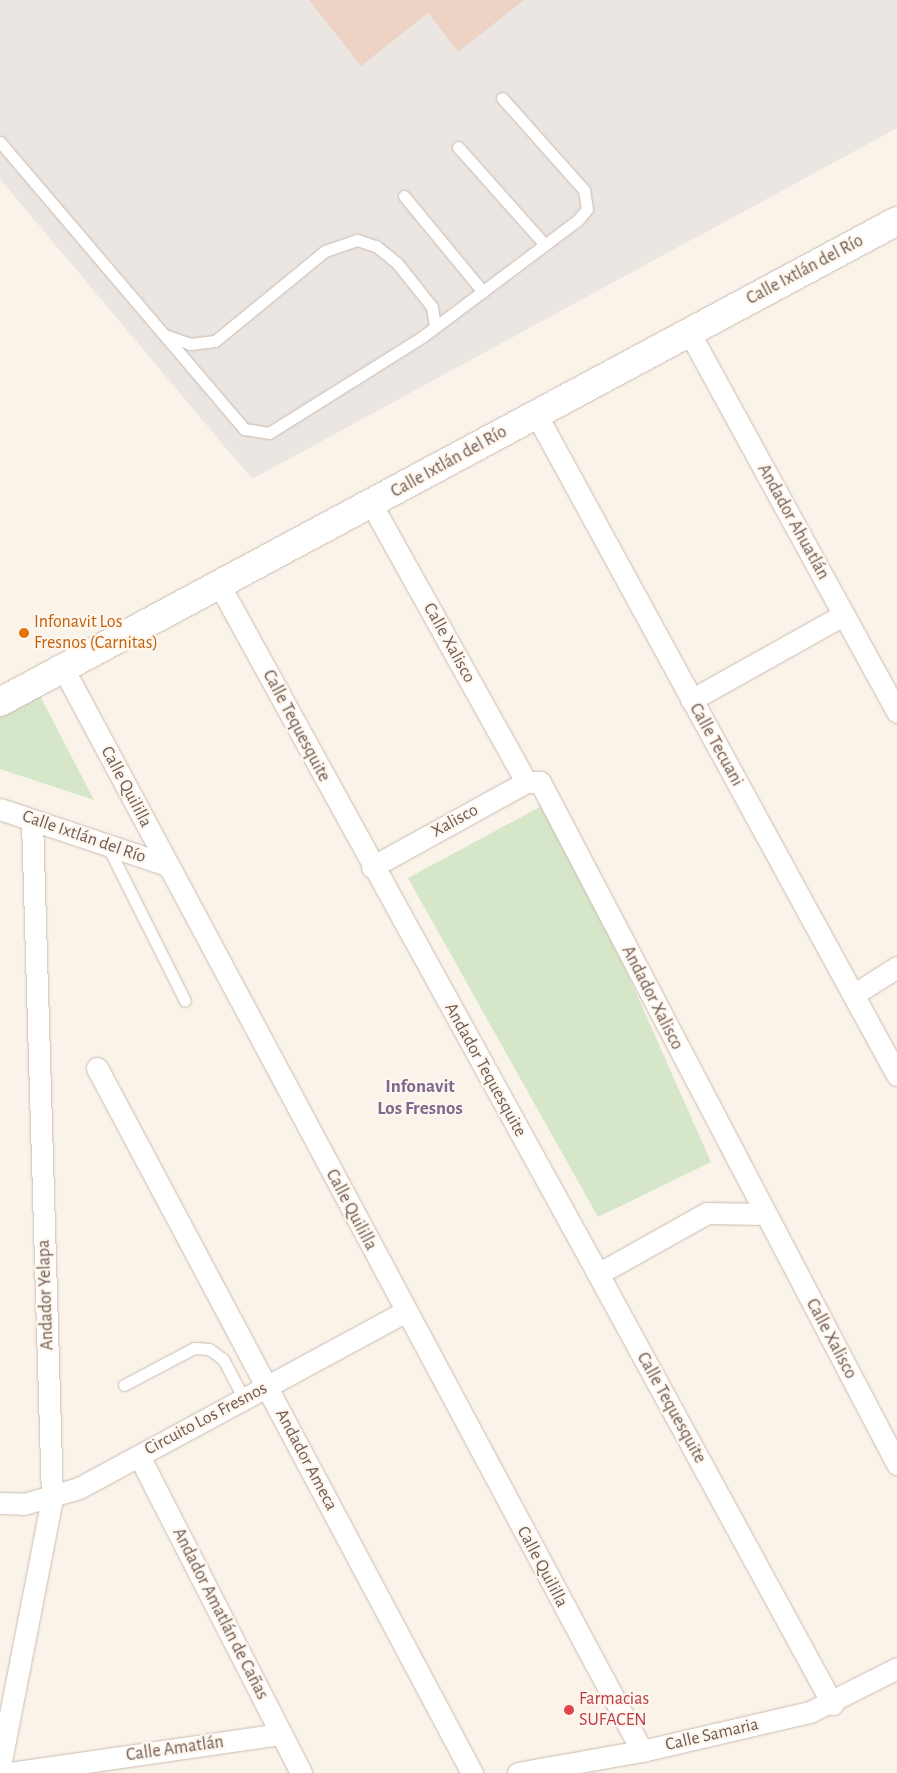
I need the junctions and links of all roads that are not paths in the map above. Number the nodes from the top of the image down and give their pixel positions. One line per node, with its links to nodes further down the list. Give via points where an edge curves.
1 (502, 98): 6 (lane, via 584,190 587,209)
2 (0, 142): 10 (lane)
3 (458, 147): 6 (lane)
4 (404, 196): 7 (lane)
5 (897, 221): 9 (street, Calle Ixtlán del Río)
6 (545, 245): 7 (lane)
7 (483, 292): 8 (lane)
8 (435, 325): 10 (lane, via 422,337 269,433 244,429 180,357); 10 (lane, via 432,307 397,263 376,246 357,240 325,251 215,341 190,344)
9 (689, 332): 11 (street, Calle Ixtlán del Río); 14 (street, Andador Ahuatlán)
10 (167, 336)
11 (536, 414): 12 (street, Calle Ixtlán del Río); 16 (street, Calle Tecuani)
12 (372, 505): 13 (street, Calle Ixtlán del Río); 19 (street, Calle Xalisco)
13 (220, 586): 15 (street, Calle Ixtlán del Río); 24 (street, Calle Tequesquite)
14 (844, 615): 16 (street); 18 (street, Andador Ahuatlán)
15 (63, 668): 17 (street, Calle Ixtlán del Río); 23 (street, Calle Quililla)
16 (691, 700): 26 (street, Calle Tecuani)
17 (0, 702)
18 (897, 712)
19 (533, 782): 24 (street, Xalisco); 30 (street, Andador Xalisco)
20 (0, 809): 21 (street, Calle Ixtlán del Río)
21 (32, 820): 22 (street, Calle Ixtlán del Río); 38 (street, Andador Yelapa)
22 (107, 845): 23 (street, Calle Ixtlán del Río); 27 (lane)
23 (167, 865): 32 (street, Calle Quililla)
24 (372, 867): 31 (street, Andador Tequesquite)
25 (897, 966): 26 (street)
26 (853, 995): 29 (street, Calle Tecuani)
27 (185, 1001)
28 (97, 1068): 34 (street, Andador Ameca)
29 (897, 1075)
30 (764, 1214): 31 (street, via 739,1210 707,1213); 37 (street, Calle Xalisco)
31 (598, 1274): 41 (street, Calle Tequesquite)
32 (405, 1312): 34 (street, Circuito Los Fresnos); 43 (street, Calle Quililla)
33 (124, 1385): 35 (lane, via 194,1348 209,1349 223,1359)
34 (267, 1386): 35 (street, Circuito Los Fresnos); 47 (street, Andador Ameca)
35 (244, 1399): 36 (street, Circuito Los Fresnos)
36 (139, 1456): 38 (street, Circuito Los Fresnos); 42 (street, Andador Amatlán de Cañas)
37 (897, 1464)
38 (52, 1498): 39 (street, Circuito Los Fresnos, via 24,1504); 44 (street, Andador Yelapa)
39 (0, 1503)
40 (897, 1668): 41 (street, Calle Samaria)
41 (832, 1704): 43 (street, Calle Samaria)
42 (281, 1734): 45 (street, Calle Amatlán); 46 (street, Andador Amatlán de Cañas)
43 (642, 1751): 48 (street, Calle Samaria)
44 (0, 1766)
45 (10, 1773)
46 (301, 1773)
47 (472, 1773)
48 (518, 1773)

